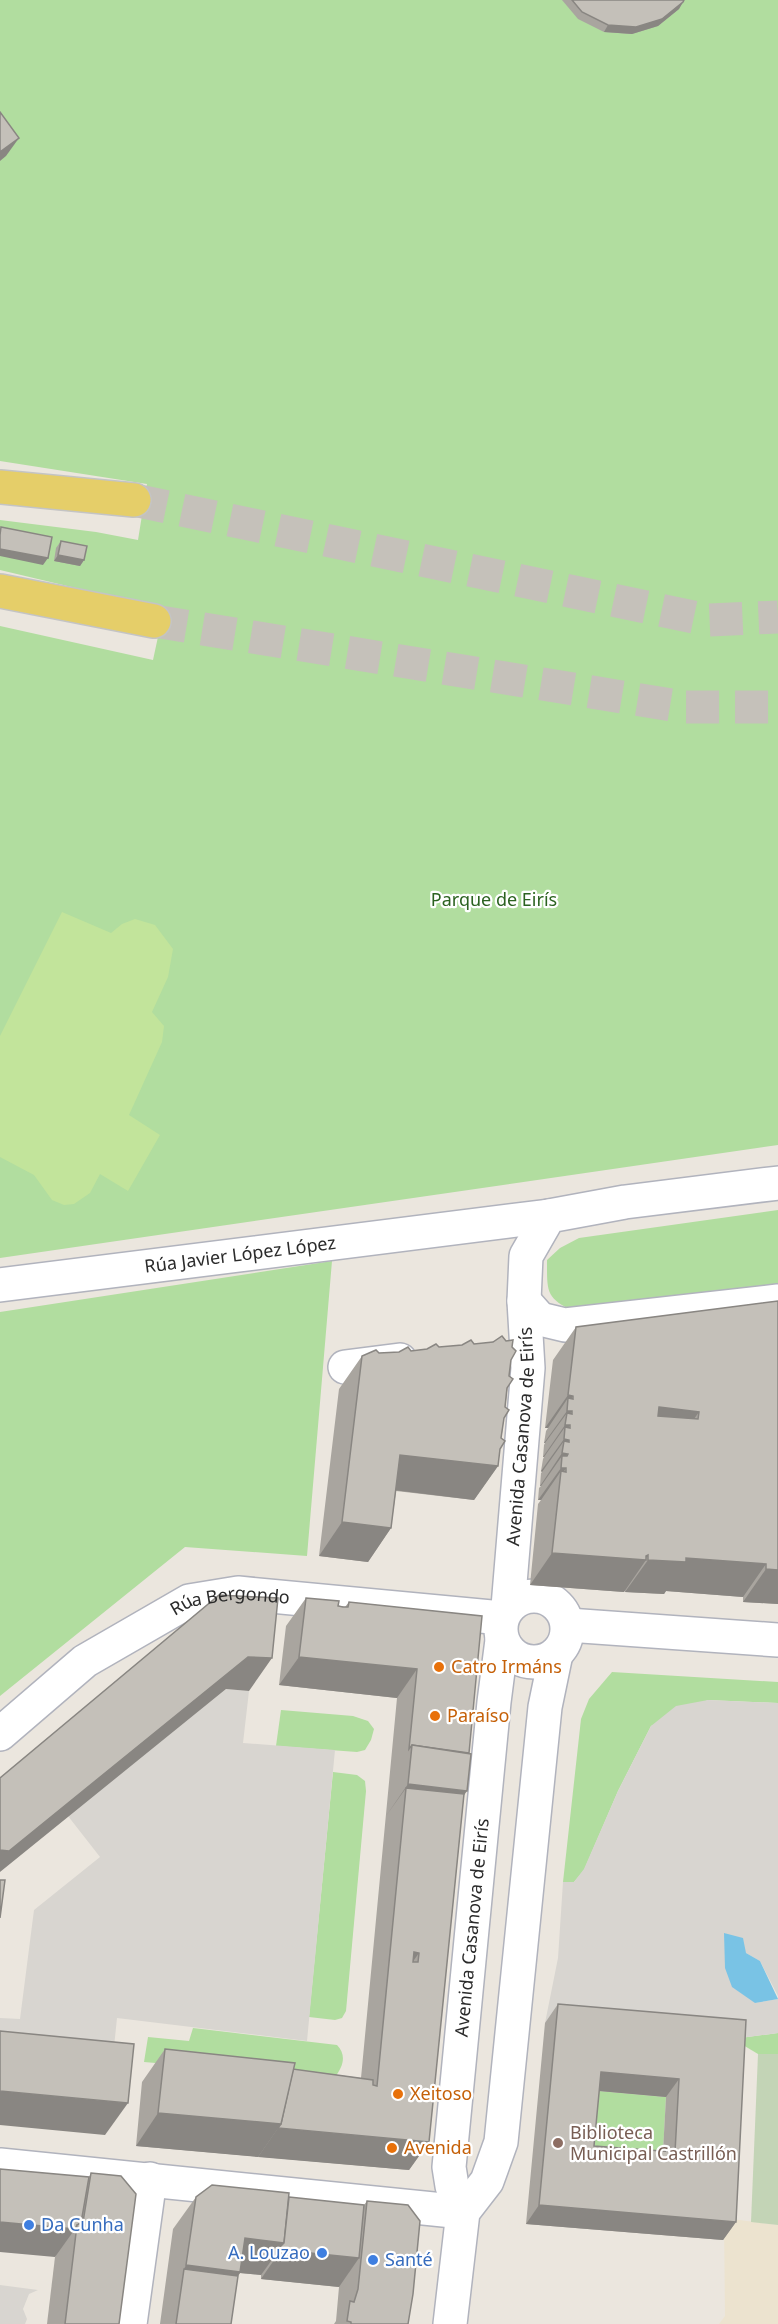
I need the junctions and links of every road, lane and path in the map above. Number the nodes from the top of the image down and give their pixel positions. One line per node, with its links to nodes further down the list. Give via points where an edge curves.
1 (0, 487): 2 (main road)
2 (134, 500)
3 (0, 591): 4 (main road)
4 (154, 621)
5 (778, 1183): 6 (street, Rúa Javier López López, via 625,1202)
6 (549, 1216): 7 (street, Rúa Javier López López); 8 (street)
7 (478, 1226): 8 (street); 9 (street, Rúa Javier López López)
8 (526, 1256): 10 (street)
9 (0, 1285)
10 (524, 1301): 11 (street, via 540,1319 566,1325); 14 (street, Avenida Casanova de Eirís, via 513,1348 528,1368)
11 (778, 1301)
12 (433, 1356): 13 (street)
13 (345, 1366)
14 (504, 1622): 15 (street, via 508,1650 526,1661 547,1660); 15 (street, via 517,1600 539,1595 550,1599 565,1615); 17 (street, Rúa Bergondo, via 238,1593 189,1601 85,1661); 20 (street, Avenida Casanova de Eirís, via 449,2167 452,2186)
15 (562, 1640): 16 (street); 20 (street, via 545,1707 501,2142 487,2181)
16 (778, 1640)
17 (0, 1734)
18 (0, 2165): 19 (street)
19 (150, 2179): 20 (street); 21 (street)
20 (464, 2212): 22 (street)
21 (130, 2324)
22 (450, 2324)

